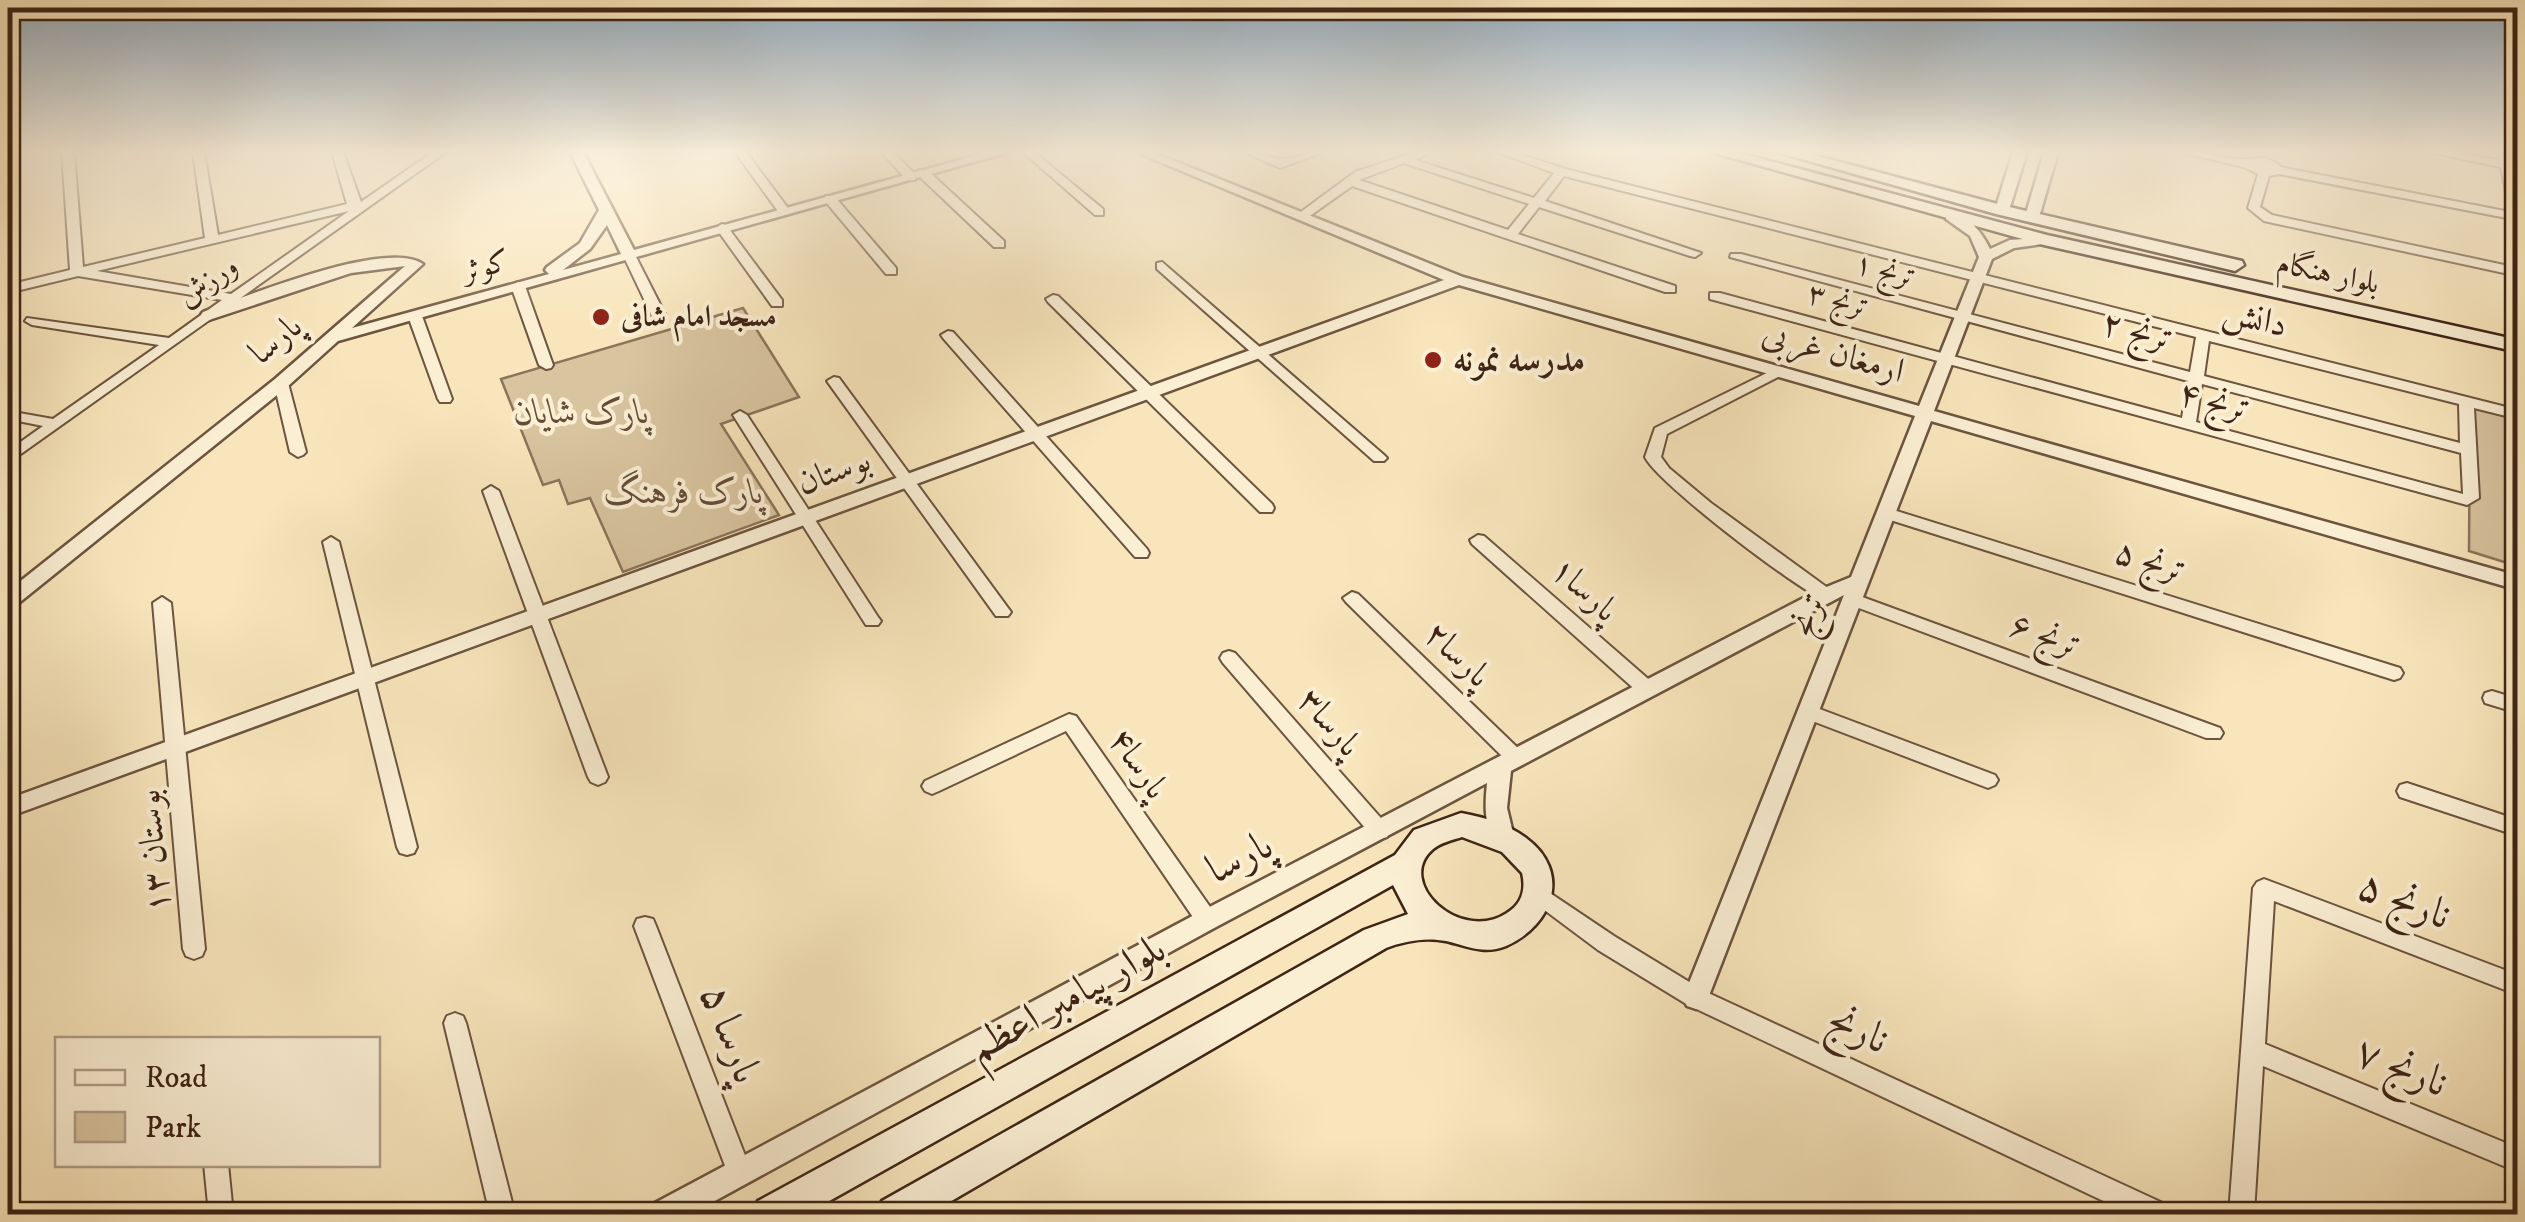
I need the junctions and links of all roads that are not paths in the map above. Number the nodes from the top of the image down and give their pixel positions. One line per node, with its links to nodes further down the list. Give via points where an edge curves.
1 (72, 209): 38 (street)
2 (207, 209): 29 (street)
3 (340, 209): 29 (street)
4 (354, 209): 46 (street, ورزش)
5 (792, 209): 21 (street, کوثر)
6 (839, 209): 37 (street)
7 (957, 209): 31 (street)
8 (1095, 209): 22 (street)
9 (1281, 209): 24 (street, ارمغان غربی)
10 (1312, 209): 24 (street)
11 (1433, 209): 28 (street)
12 (1533, 209): 28 (street)
13 (1553, 209): 32 (street)
14 (1704, 209): 41 (street, دانش)
15 (1926, 209): 23 (main road, بلوار هنگام)
16 (2018, 209): 25 (main road, بلوار هنگام)
17 (2034, 209): 25 (street)
18 (2255, 209): 39 (street, via 2268,218)
19 (2475, 209): 26 (street)
20 (606, 211): 33 (street); 42 (street, via 586,248)
21 (784, 211): 27 (street, کوثر)
22 (1099, 212)
23 (1951, 216): 30 (main road, بلوار هنگام); 35 (street, via 1976,234)
24 (1300, 217): 40 (street, ارمغان غربی)
25 (2032, 218): 54 (main road, بلوار هنگام)
26 (2517, 218)
27 (722, 228): 33 (street, کوثر); 48 (street)
28 (1511, 235): 44 (street)
29 (212, 240): 38 (street)
30 (2044, 240): 35 (street, via 2010,244); 59 (main road, بلوار هنگام)
31 (999, 244)
32 (1695, 253)
33 (629, 255): 42 (street, کوثر); 51 (street)
34 (1736, 257): 52 (street, ترنج ۱)
35 (1986, 258): 41 (street, ترنج)
36 (1162, 266): 60 (street)
37 (891, 270)
38 (77, 272): 43 (street); 46 (street)
39 (2518, 272)
40 (1458, 280): 60 (street, بوستان); 63 (street, ارمغان غربی)
41 (1978, 280): 52 (street, ترنج); 56 (street, دانش)
42 (518, 286): 50 (street, کوثر); 62 (street)
43 (8, 289)
44 (1670, 289)
45 (1714, 296): 61 (street, ترنج ۳)
46 (233, 298): 49 (street, ورزش)
47 (1053, 299): 67 (street)
48 (778, 303)
49 (208, 315): 57 (street, پارسا, via 351,268 396,260 416,264); 58 (street, ورزش)
50 (415, 316): 57 (street, کوثر); 68 (street)
51 (658, 316)
52 (1963, 317): 61 (street, ترنج); 64 (street, ترنج ۲)
53 (32, 322): 58 (street)
54 (2518, 330)
55 (948, 335): 76 (street)
56 (2204, 337): 64 (street); 69 (street, دانش)
57 (332, 339): 66 (street, پارسا)
58 (170, 342): 74 (street, ورزش)
59 (2518, 346)
60 (1263, 352): 67 (street, بوستان); 80 (street)
61 (1946, 360): 70 (street, ترنج); 75 (street, ترنج ۴)
62 (546, 365)
63 (1778, 371): 70 (street, ارمغان غربی); 91 (street, via 1660,431 1654,462)
64 (2196, 378): 75 (street); 77 (street, ترنج ۲)
65 (834, 381): 81 (street)
66 (281, 383): 78 (street); 93 (street, پارسا)
67 (1150, 392): 76 (street, بوستان); 83 (street)
68 (446, 399)
69 (2466, 402): 73 (street, دانش); 77 (street)
70 (1926, 413): 84 (street, ترنج); 89 (street, ارمغان غربی)
71 (8, 415): 74 (street)
72 (740, 415): 85 (street)
73 (2518, 416)
74 (56, 424): 79 (street, ورزش)
75 (2188, 426): 77 (street, ترنج ۴, via 2467,500)
76 (1036, 433): 81 (street, بوستان); 88 (street)
77 (2470, 450)
78 (298, 452)
79 (8, 458)
80 (1379, 458)
81 (907, 480): 85 (street, بوستان); 95 (street)
82 (491, 491): 96 (street)
83 (1266, 508)
84 (1887, 513): 90 (street, ترنج); 99 (street, ترنج ۵)
85 (808, 516): 96 (street, بوستان); 97 (street)
86 (1478, 540): 101 (street, پارسا۱)
87 (331, 542): 100 (street)
88 (1140, 553)
89 (2518, 583)
90 (1856, 591): 91 (street, پارسا); 104 (street, ترنج); 105 (street, ترنج ۶)
91 (1826, 594): 101 (street, پارسا)
92 (1352, 598): 107 (street, پارسا۲)
93 (8, 601)
94 (162, 603): 106 (street, بوستان ۱۳)
95 (1002, 612)
96 (538, 616): 100 (street, بوستان); 108 (street)
97 (872, 620)
98 (1229, 658): 114 (street, پارسا۳)
99 (2394, 673)
100 (367, 678): 106 (street, بوستان); 116 (street)
101 (1647, 689): 107 (street, پارسا)
102 (2492, 698): 103 (street)
103 (2518, 706)
104 (1809, 712): 109 (street); 124 (street, ترنج)
105 (2213, 733)
106 (178, 747): 112 (street, بوستان); 122 (street, بوستان ۱۳)
107 (1509, 763): 114 (street, پارسا); 115 (street, via 1496,808)
108 (598, 777)
109 (1988, 780)
110 (932, 786): 119 (street, پارسا۴, via 1069,721)
111 (2407, 790): 113 (street)
112 (8, 808)
113 (2518, 828)
114 (1380, 831): 119 (street, پارسا)
115 (1500, 833): 117 (main road, via 1442,828 1426,836); 118 (main road, via 1531,860)
116 (407, 847)
117 (1406, 863): 121 (main road, via 1412,900); 133 (main road, بلوار پیامبر اعظم)
118 (1538, 894): 121 (main road, via 1532,911 1502,933 1463,935); 124 (street, نارنج)
119 (1207, 920): 129 (street, پارسا)
120 (645, 926): 129 (street, پارسا ۵)
121 (1444, 928): 134 (main road, via 1404,927 1375,938)
122 (194, 949)
123 (2518, 985): 126 (street, نارنج ۵, via 2264,888)
124 (1696, 998): 135 (street, نارنج)
125 (455, 1023): 131 (street)
126 (2254, 1050): 127 (street, نارنج ۷); 136 (street)
127 (2518, 1160)
128 (216, 1167): 130 (street)
129 (740, 1172): 132 (street, پارسا)
130 (221, 1214)
131 (503, 1214)
132 (663, 1214)
133 (771, 1214)
134 (895, 1214)
135 (2158, 1214)
136 (2241, 1214)

